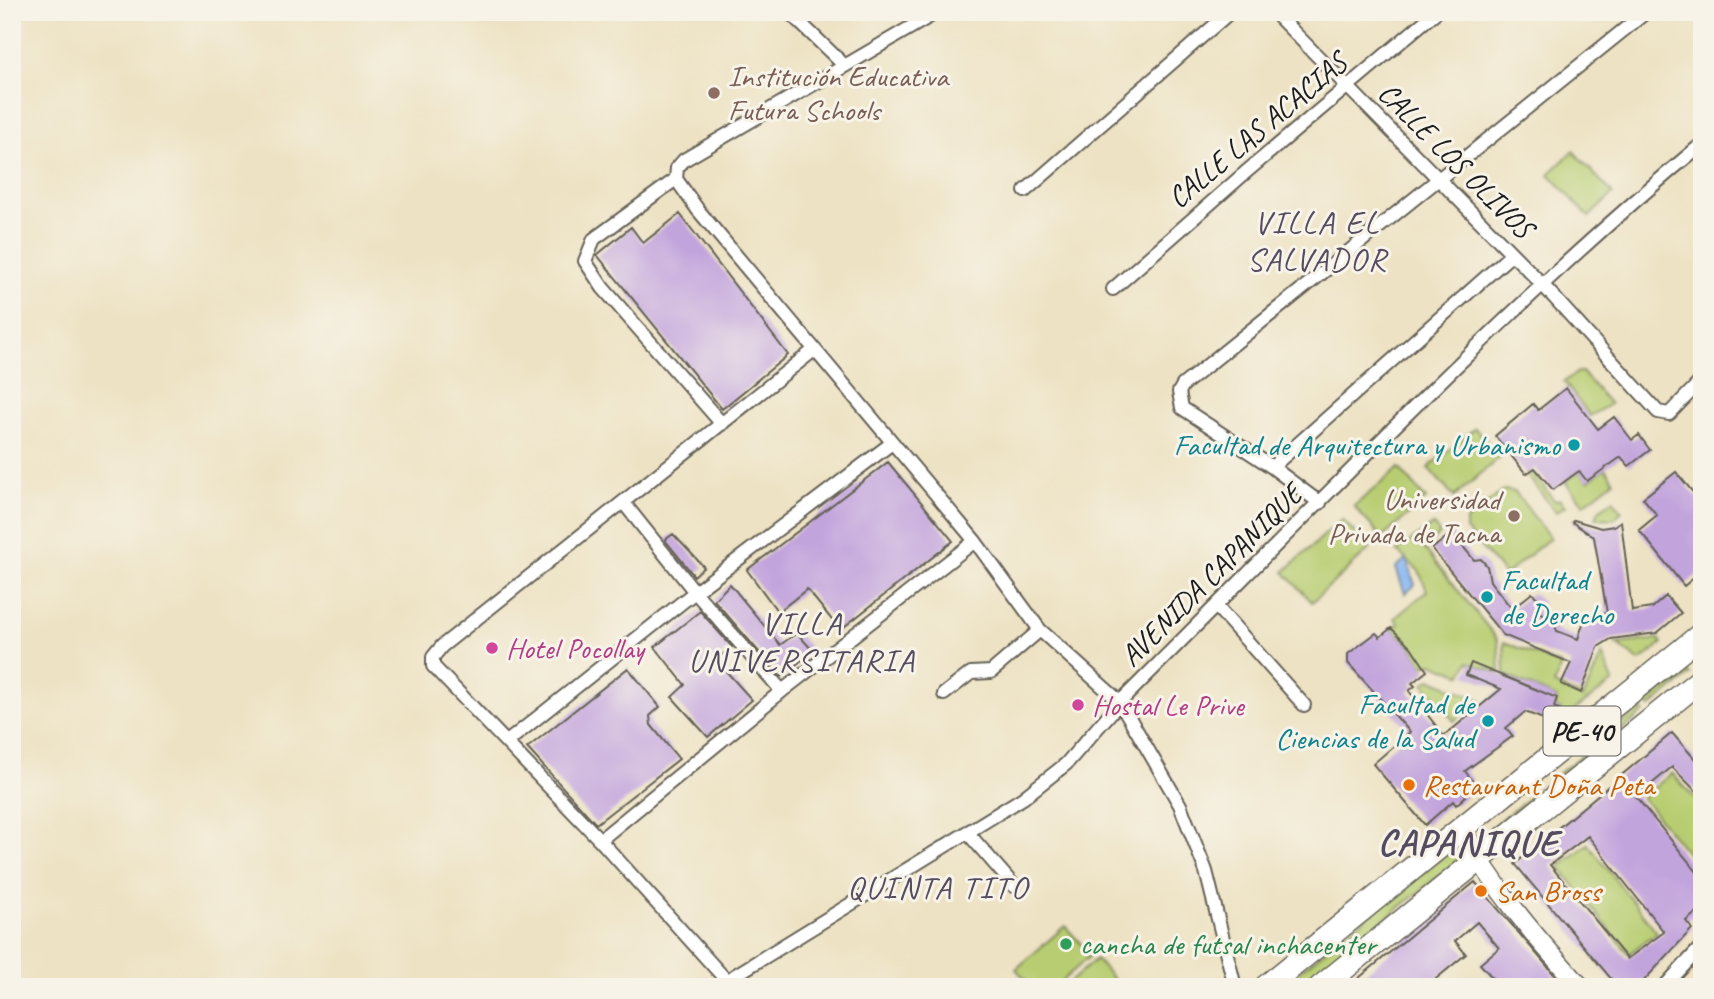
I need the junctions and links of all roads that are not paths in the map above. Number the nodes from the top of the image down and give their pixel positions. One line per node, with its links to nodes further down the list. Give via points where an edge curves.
1 (937, 12): 7 (street)
2 (1230, 12): 12 (street)
3 (1274, 12): 8 (street, CALLE LOS OLIVOS)
4 (1436, 12): 8 (street, CALLE LAS ACACIAS)
5 (1646, 12): 10 (street)
6 (794, 14): 7 (street)
7 (845, 66): 11 (street, via 684,160)
8 (1348, 88): 10 (street, CALLE LOS OLIVOS); 15 (street, CALLE LAS ACACIAS)
9 (1702, 144): 14 (street, AVENIDA CAPANIQUE)
10 (1438, 178): 13 (street, CALLE LOS OLIVOS); 20 (street, via 1178,392 1182,408)
11 (676, 179): 16 (street); 18 (street, via 594,239 585,261 603,288)
12 (1025, 191)
13 (1512, 254): 14 (street, CALLE LOS OLIVOS); 20 (street)
14 (1542, 284): 17 (street, CALLE LOS OLIVOS, via 1658,412 1669,414); 22 (street, AVENIDA CAPANIQUE)
15 (1113, 289)
16 (814, 350): 18 (street); 19 (street)
17 (1702, 380)
18 (722, 424): 21 (street)
19 (892, 443): 23 (street); 24 (street)
20 (1272, 467): 22 (street)
21 (623, 502): 24 (street); 33 (street, via 433,657 433,666)
22 (1320, 503): 25 (street, AVENIDA CAPANIQUE)
23 (975, 541): 26 (street); 29 (street)
24 (695, 592): 29 (street); 33 (street)
25 (1216, 606): 31 (street, AVENIDA CAPANIQUE); 32 (street)
26 (1040, 630): 30 (street, via 990,672 971,673); 31 (street)
27 (1699, 644): 34 (highway, PE-40)
28 (1702, 679): 37 (highway, PE-40)
29 (782, 691): 36 (street)
30 (944, 694)
31 (1121, 702): 35 (street, AVENIDA CAPANIQUE, via 1066,764 1023,798); 41 (street, via 1180,805 1206,871)
32 (1304, 705)
33 (508, 742): 36 (street)
34 (1462, 829): 37 (street); 42 (highway, PE-40)
35 (967, 832): 38 (street); 40 (street, AVENIDA CAPANIQUE)
36 (600, 840): 40 (street)
37 (1478, 860): 43 (highway, PE-40); 44 (street)
38 (1014, 886)
39 (1702, 946): 45 (street)
40 (721, 984)
41 (1235, 987)
42 (1266, 987)
43 (1321, 987)
44 (1581, 987)
45 (1664, 987)

